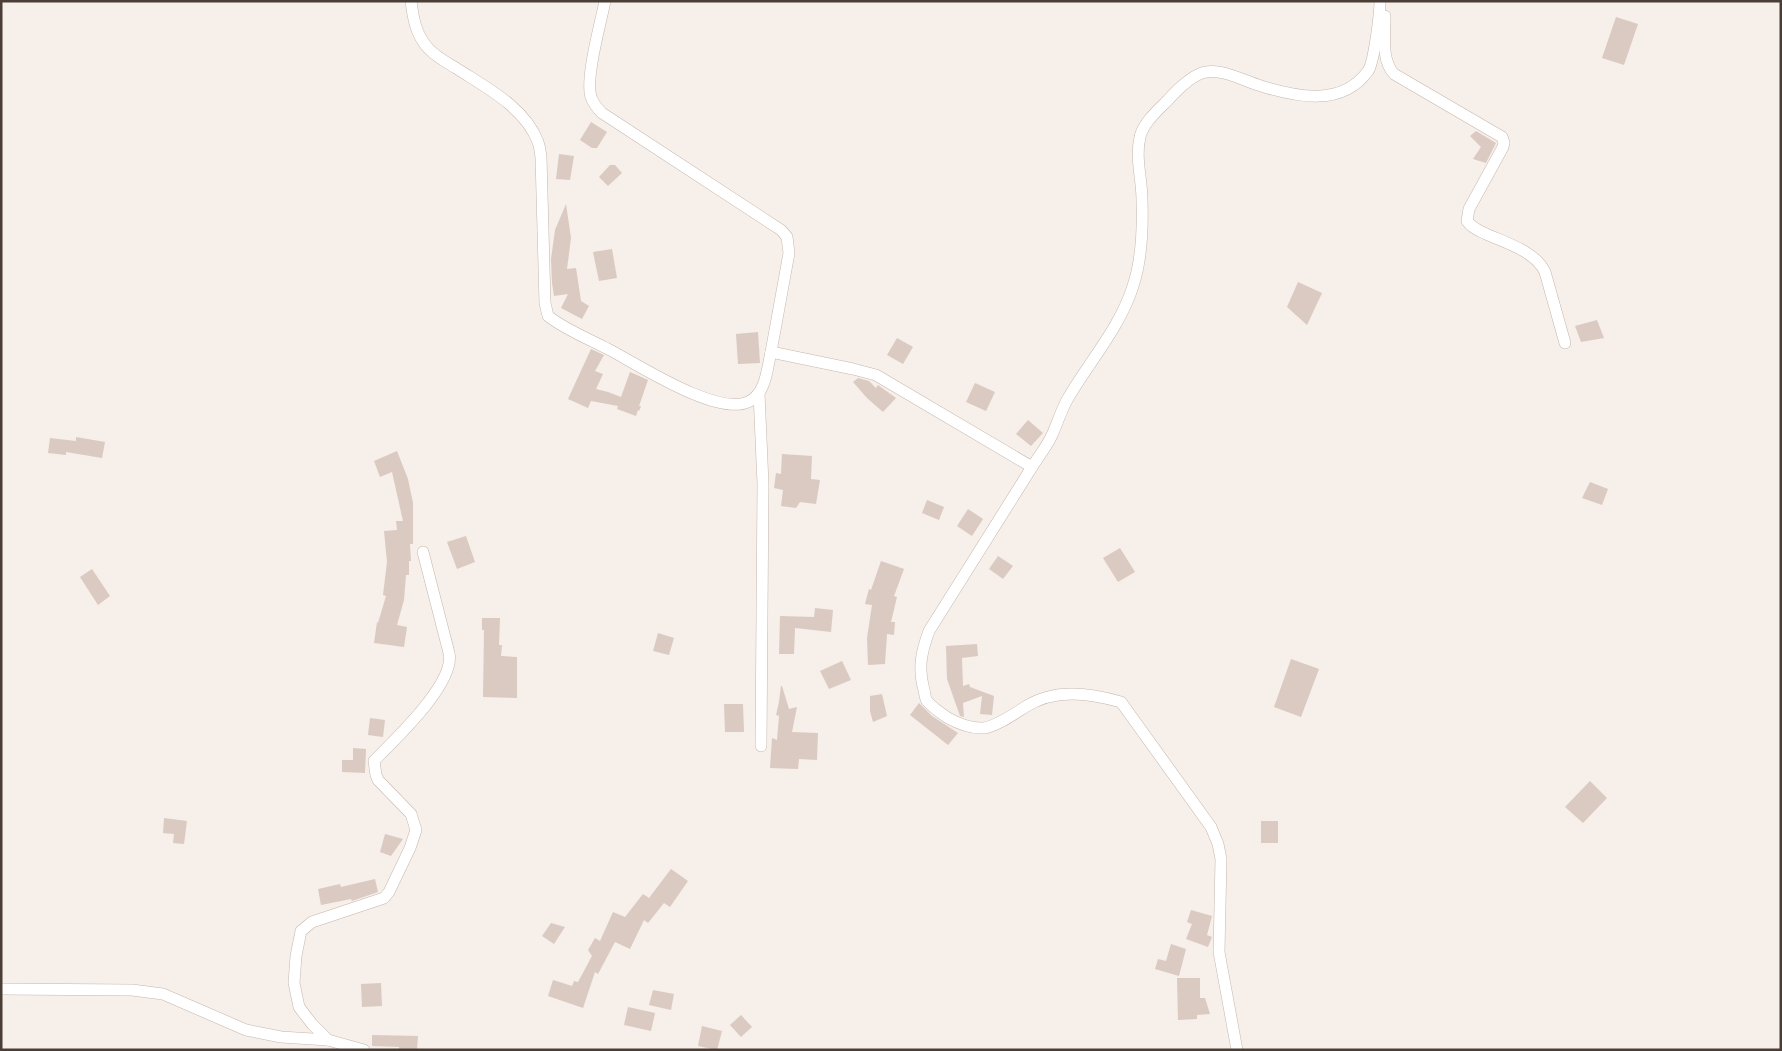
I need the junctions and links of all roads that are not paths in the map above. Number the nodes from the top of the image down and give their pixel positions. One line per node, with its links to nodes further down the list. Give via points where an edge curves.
1 (411, 1): 7 (street, via 418,32 427,47 508,102 526,121 538,142 548,316 688,392 733,405 749,402)
2 (605, 1): 6 (street, via 590,78 591,97 596,106 787,237 788,253)
3 (1380, 1): 8 (street, via 1380,19 1369,70 1340,93 1303,96 1221,73 1205,72 1185,83 1146,126 1140,135 1138,156 1142,200 1140,253 1133,286 1123,314 1067,401)
4 (1384, 1): 5 (street, via 1386,52 1389,68 1394,74 1502,137 1502,147 1468,209 1467,221 1475,229 1541,263)
5 (1565, 343)
6 (771, 352): 7 (street); 8 (street, via 876,375)
7 (759, 394): 10 (street, via 763,484)
8 (1032, 467): 14 (street, via 929,631 921,652 920,676 927,701 961,725 985,728 1049,696 1074,693 1121,702 1211,827 1218,844 1221,859 1220,952)
9 (423, 552): 12 (street, via 450,663 429,702 374,761 378,780 411,814 416,830 389,892 377,901 312,922 301,931 294,983 299,1007)
10 (761, 746)
11 (1, 989): 12 (street, via 154,992 246,1030 281,1037)
12 (328, 1040): 13 (street)
13 (364, 1050)
14 (1236, 1050)

